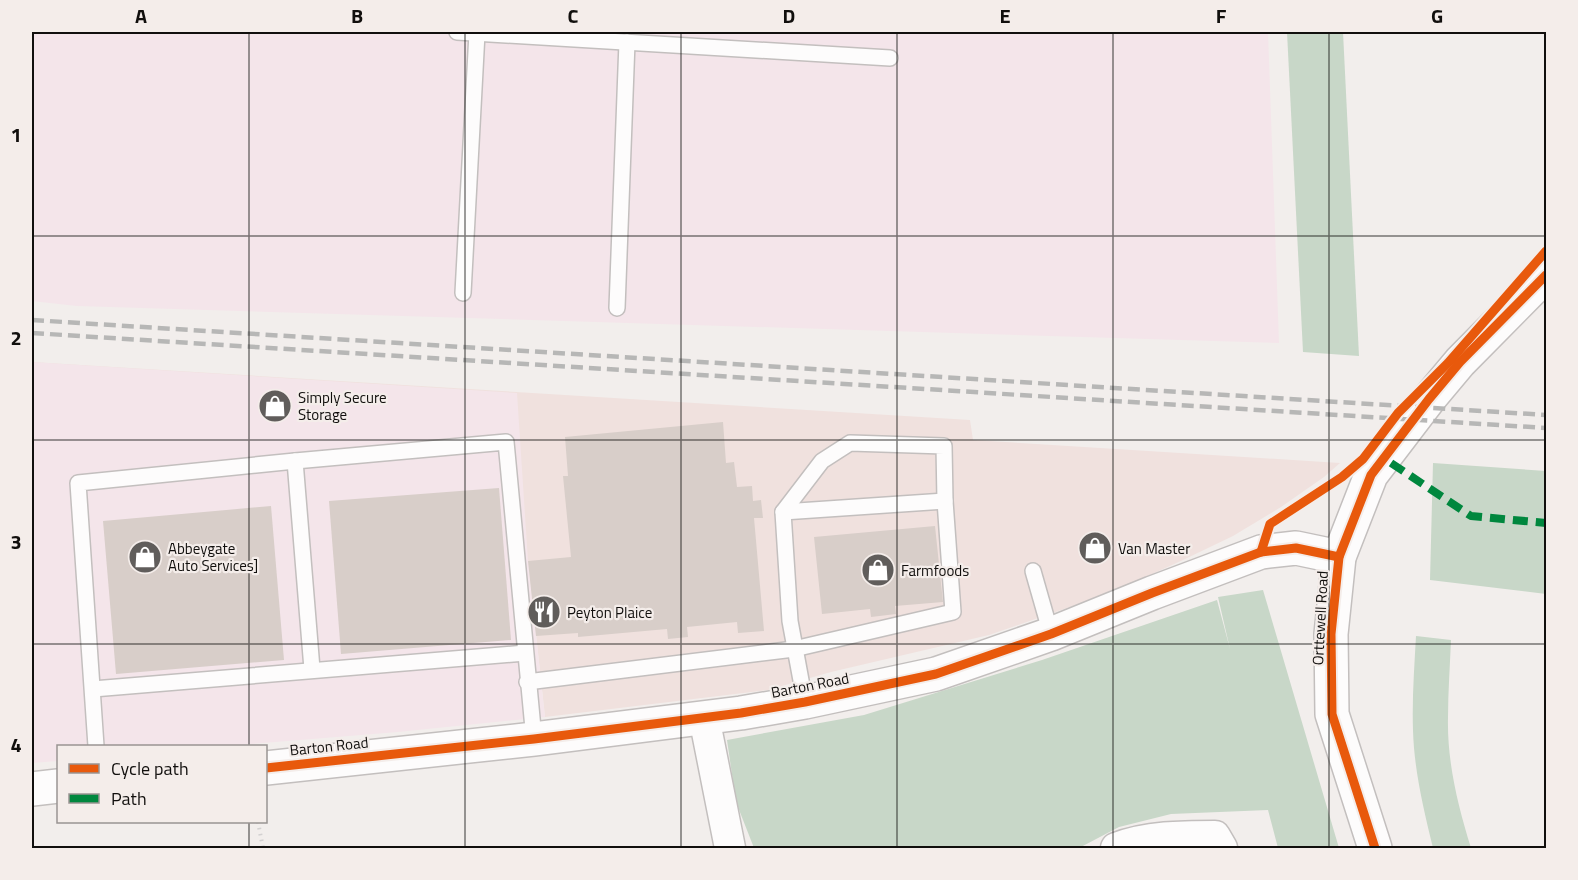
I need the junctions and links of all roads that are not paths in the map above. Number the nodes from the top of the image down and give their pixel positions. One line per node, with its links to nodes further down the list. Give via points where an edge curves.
1 (457, 32): 2 (lane)
2 (477, 33): 3 (lane); 6 (lane)
3 (627, 42): 4 (lane); 7 (lane)
4 (890, 58)
5 (1546, 275): 11 (street, Orttewell Road, via 1460,362 1371,475)
6 (463, 293)
7 (617, 308)
8 (294, 461): 15 (lane, via 506,442); 16 (lane); 18 (lane, via 78,483)
9 (945, 501): 10 (lane); 10 (lane, via 944,446 850,443 822,461); 14 (lane, via 953,612)
10 (783, 512): 14 (lane)
11 (1339, 557): 13 (street, Barton Road, via 1296,548 1261,552); 29 (street, Orttewell Road, via 1331,634 1332,714)
12 (1033, 571): 13 (lane)
13 (1052, 634): 19 (street, Barton Road, via 936,674)
14 (794, 649): 17 (lane); 19 (lane)
15 (525, 653): 16 (lane); 17 (lane)
16 (312, 669): 18 (lane)
17 (527, 682): 21 (lane)
18 (93, 689): 22 (lane)
19 (805, 702): 20 (street, Barton Road)
20 (704, 717): 21 (street, Barton Road); 26 (street)
21 (534, 739): 23 (street, Barton Road)
22 (96, 745)
23 (267, 768)
24 (57, 786): 25 (street)
25 (32, 789)
26 (730, 849)
27 (1116, 849): 28 (street, via 1128,843 1178,836 1215,836)
28 (1222, 849)
29 (1375, 849)

